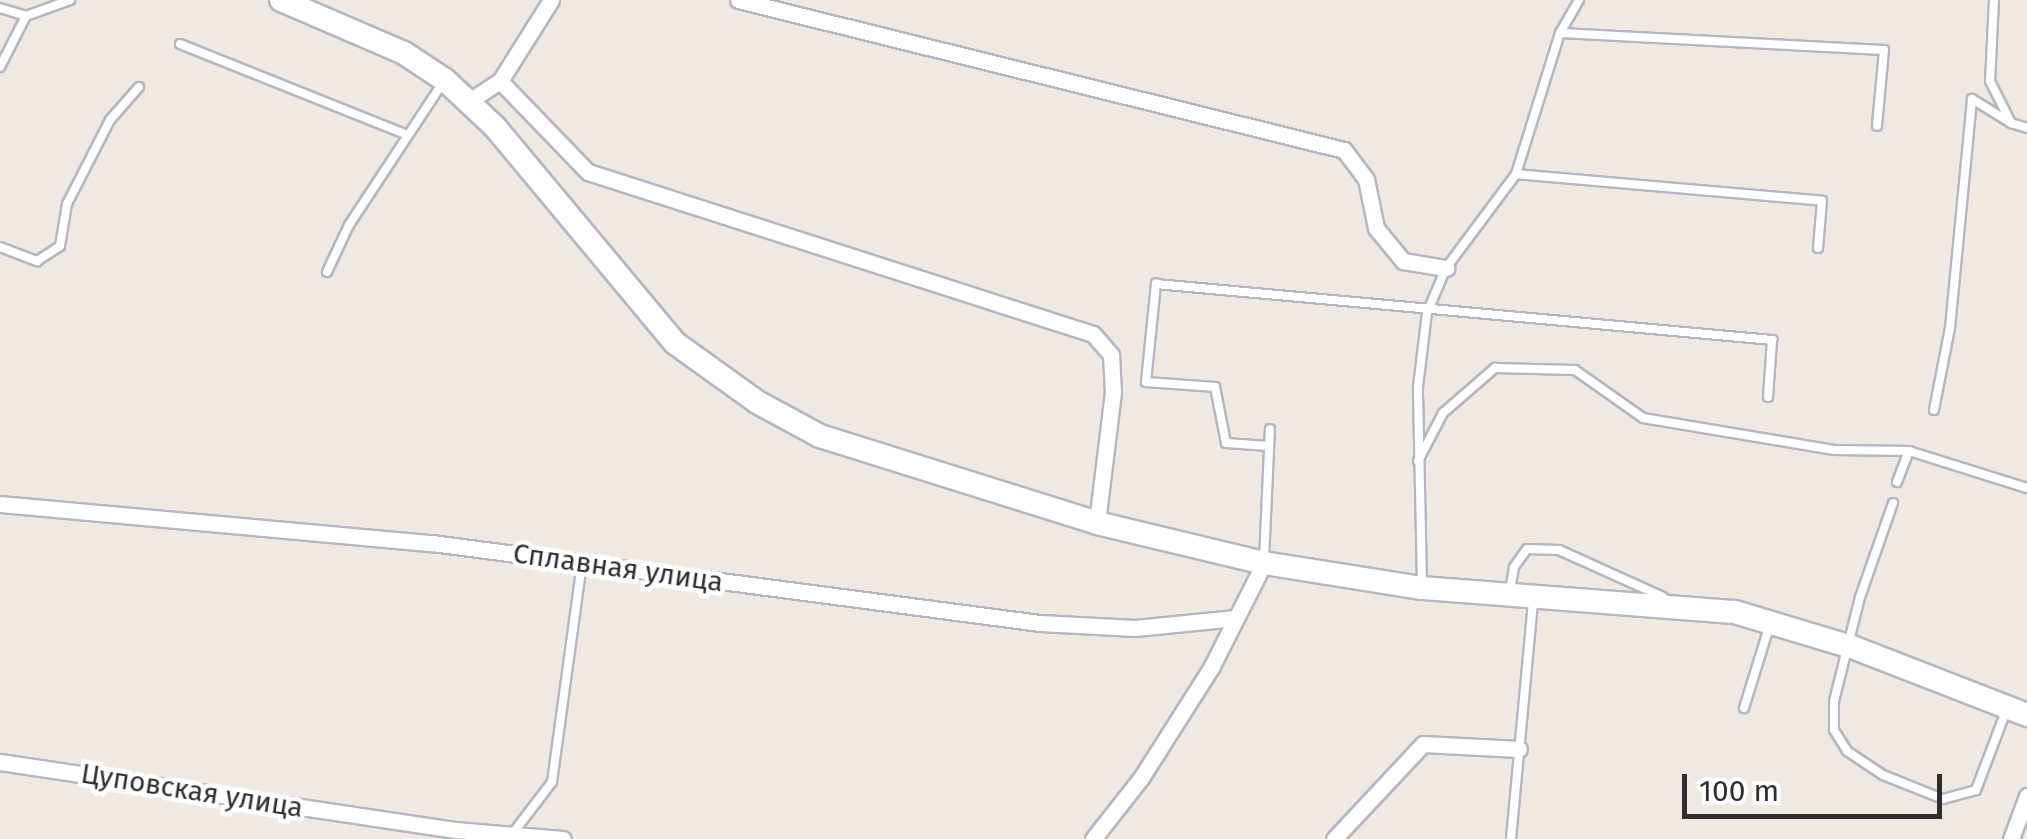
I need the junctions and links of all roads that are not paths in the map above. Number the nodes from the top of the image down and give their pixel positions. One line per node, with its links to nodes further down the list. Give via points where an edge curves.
1 (70, 0): 8 (lane)
2 (281, 0): 12 (main road, via 404,53)
3 (552, 0): 13 (street)
4 (738, 0): 23 (street, via 1344,150 1366,178 1376,228 1403,261)
5 (1579, 0): 9 (lane)
6 (1994, 0): 16 (lane, via 1990,80)
7 (0, 8): 8 (lane)
8 (26, 16): 11 (lane)
9 (1560, 33): 17 (lane, via 1884,50); 20 (lane)
10 (180, 44): 19 (lane)
11 (0, 67)
12 (445, 80): 15 (main road); 19 (lane)
13 (500, 81): 15 (street); 36 (street, via 588,172 1093,334 1111,355 1113,392)
14 (139, 87): 21 (lane, via 110,120 67,204 60,246 37,261)
15 (468, 101): 36 (main road, via 675,342 714,375 820,436)
16 (2011, 123): 18 (lane); 27 (lane, via 1972,99 1950,328)
17 (1877, 126)
18 (2027, 128)
19 (406, 134): 24 (lane)
20 (1516, 174): 22 (lane, via 1822,201); 23 (lane)
21 (0, 247)
22 (1818, 248)
23 (1446, 268): 25 (lane)
24 (327, 272)
25 (1427, 313): 26 (lane, via 1772,340); 29 (lane, via 1156,284 1146,382 1215,387 1226,444); 31 (lane)
26 (1768, 397)
27 (1934, 410)
28 (1270, 429): 29 (lane)
29 (1269, 446): 37 (lane)
30 (1909, 451): 31 (lane, via 1834,450 1643,418 1575,370 1495,368 1442,413); 32 (lane); 33 (lane)
31 (1418, 462): 39 (lane)
32 (1897, 482)
33 (2027, 488)
34 (1892, 503): 45 (lane, via 1860,597)
35 (0, 504): 38 (street, Сплавная улица, via 413,541)
36 (1097, 522): 37 (main road)
37 (1264, 563): 39 (main road); 43 (street)
38 (582, 564): 43 (street, Сплавная улица, via 1040,623 1135,628); 52 (lane, via 552,782)
39 (1422, 588): 40 (main road)
40 (1510, 594): 41 (main road); 42 (lane, via 1514,566 1527,549 1560,550)
41 (1534, 596): 42 (main road); 48 (lane)
42 (1671, 602): 44 (main road)
43 (1236, 618): 54 (street, via 1141,778)
44 (1771, 620): 45 (main road); 46 (lane)
45 (1852, 647): 47 (main road); 47 (lane, via 1834,700 1834,730 1847,751 1883,775 1944,800 1976,790)
46 (1744, 708)
47 (2017, 711)
48 (1520, 749): 55 (street, via 1423,744); 56 (lane)
49 (0, 762): 52 (street, Цуповская улица, via 456,830)
50 (2027, 796): 51 (street)
51 (2023, 826): 57 (street)
52 (513, 832): 53 (street, Цуповская улица)
53 (563, 839)
54 (1092, 839)
55 (1334, 839)
56 (1511, 839)
57 (2011, 839)

